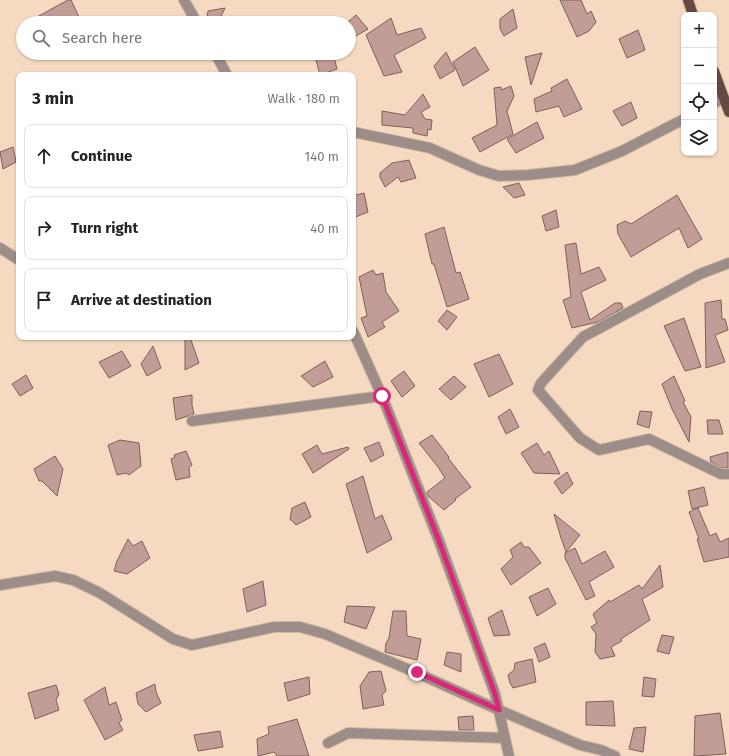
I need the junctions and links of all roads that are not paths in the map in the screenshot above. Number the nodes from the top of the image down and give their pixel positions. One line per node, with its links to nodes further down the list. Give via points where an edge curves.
1 (184, 0): 4 (street)
2 (688, 0): 3 (main road)
3 (693, 12)
4 (193, 16)
5 (219, 60): 6 (street)
6 (225, 72)
7 (717, 79): 8 (main road)
8 (724, 98): 9 (street); 10 (main road)
9 (717, 102)
10 (729, 112)
11 (682, 120): 12 (street, via 622,151 575,170 528,175 499,176 430,148)
12 (356, 133)
13 (0, 248): 14 (street)
14 (16, 258)
15 (729, 263): 19 (street, via 700,274 583,337 541,383 538,390 580,438 599,450 649,439 721,474)
16 (356, 338): 17 (street)
17 (382, 396): 18 (street); 21 (street, via 439,541)
18 (192, 421)
19 (729, 474)
20 (0, 585): 21 (street, via 55,576 73,580 100,593 173,639 192,645 274,627 300,627 350,644)
21 (499, 710): 22 (street); 25 (street)
22 (505, 738): 23 (street, via 348,733); 24 (street)
23 (328, 743)
24 (509, 756)
25 (615, 756)

